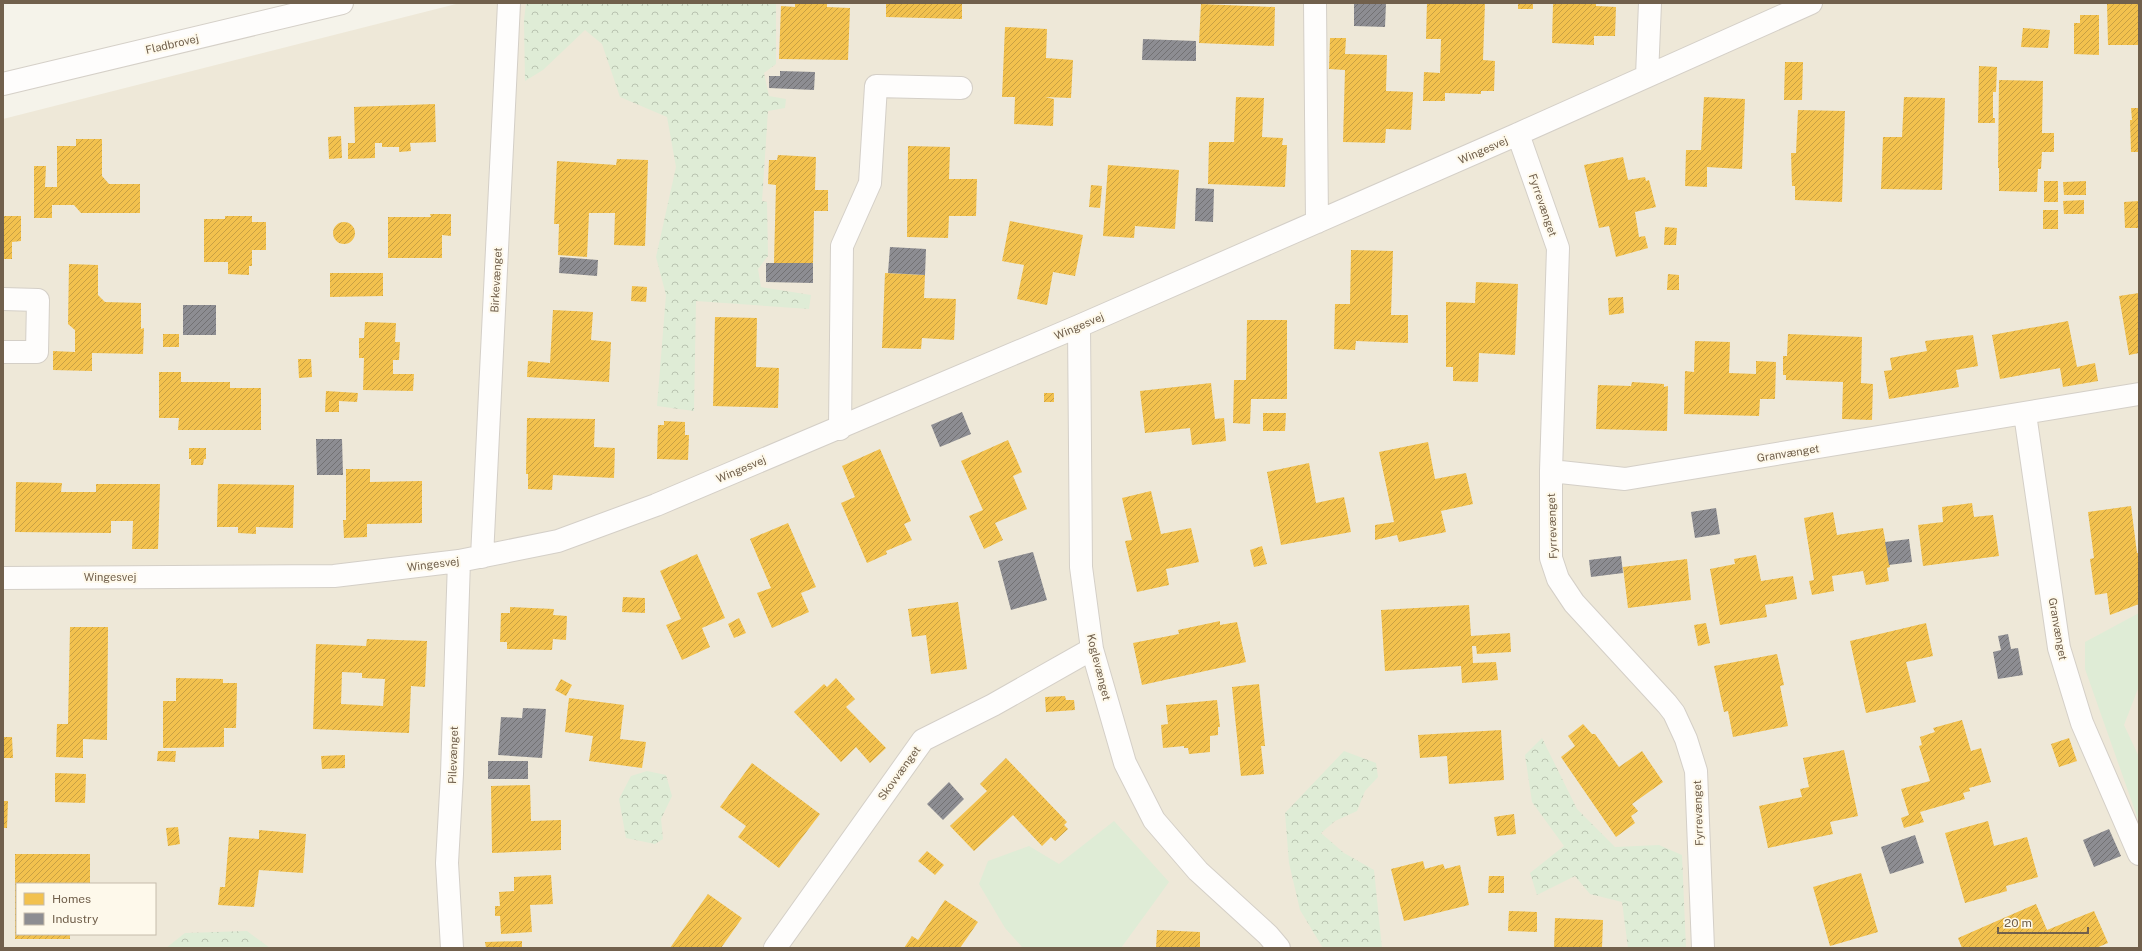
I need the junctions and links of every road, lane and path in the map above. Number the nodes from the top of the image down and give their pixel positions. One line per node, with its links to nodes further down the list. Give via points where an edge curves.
1 (342, 3): 7 (street, Fladbrovej)
2 (509, 3): 18 (street, Birkevænget)
3 (1315, 3): 10 (street)
4 (1650, 3): 6 (street)
5 (1811, 3): 6 (street, Wingesvej)
6 (1648, 76): 9 (street, Wingesvej)
7 (3, 84)
8 (961, 88): 16 (street, via 876,86 870,184 842,246)
9 (1518, 134): 10 (street, Wingesvej); 17 (street, Fyrrevænget, via 1558,248)
10 (1317, 222): 12 (street, Wingesvej)
11 (3, 299): 13 (street, via 38,300 37,352)
12 (1079, 326): 16 (street, Wingesvej); 21 (street, Koglevænget, via 1081,567)
13 (3, 352)
14 (2139, 394): 15 (street, Granvænget)
15 (2025, 414): 17 (street, Granvænget, via 1625,479); 22 (street, Granvænget, via 2059,648 2082,723)
16 (840, 429): 18 (street, Wingesvej, via 626,517 558,541)
17 (1551, 471): 26 (street, Fyrrevænget, via 1551,558 1558,580 1574,602 1671,709 1686,739 1696,771)
18 (482, 557): 19 (street, Wingesvej)
19 (459, 562): 20 (street, Wingesvej, via 334,576); 24 (street, Pilevænget, via 447,863)
20 (3, 578)
21 (1092, 649): 23 (street, Skovvænget, via 994,705 923,740); 25 (street, Koglevænget, via 1125,764 1154,820 1198,871)
22 (2139, 854)
23 (778, 946)
24 (452, 948)
25 (1279, 948)
26 (1703, 948)

